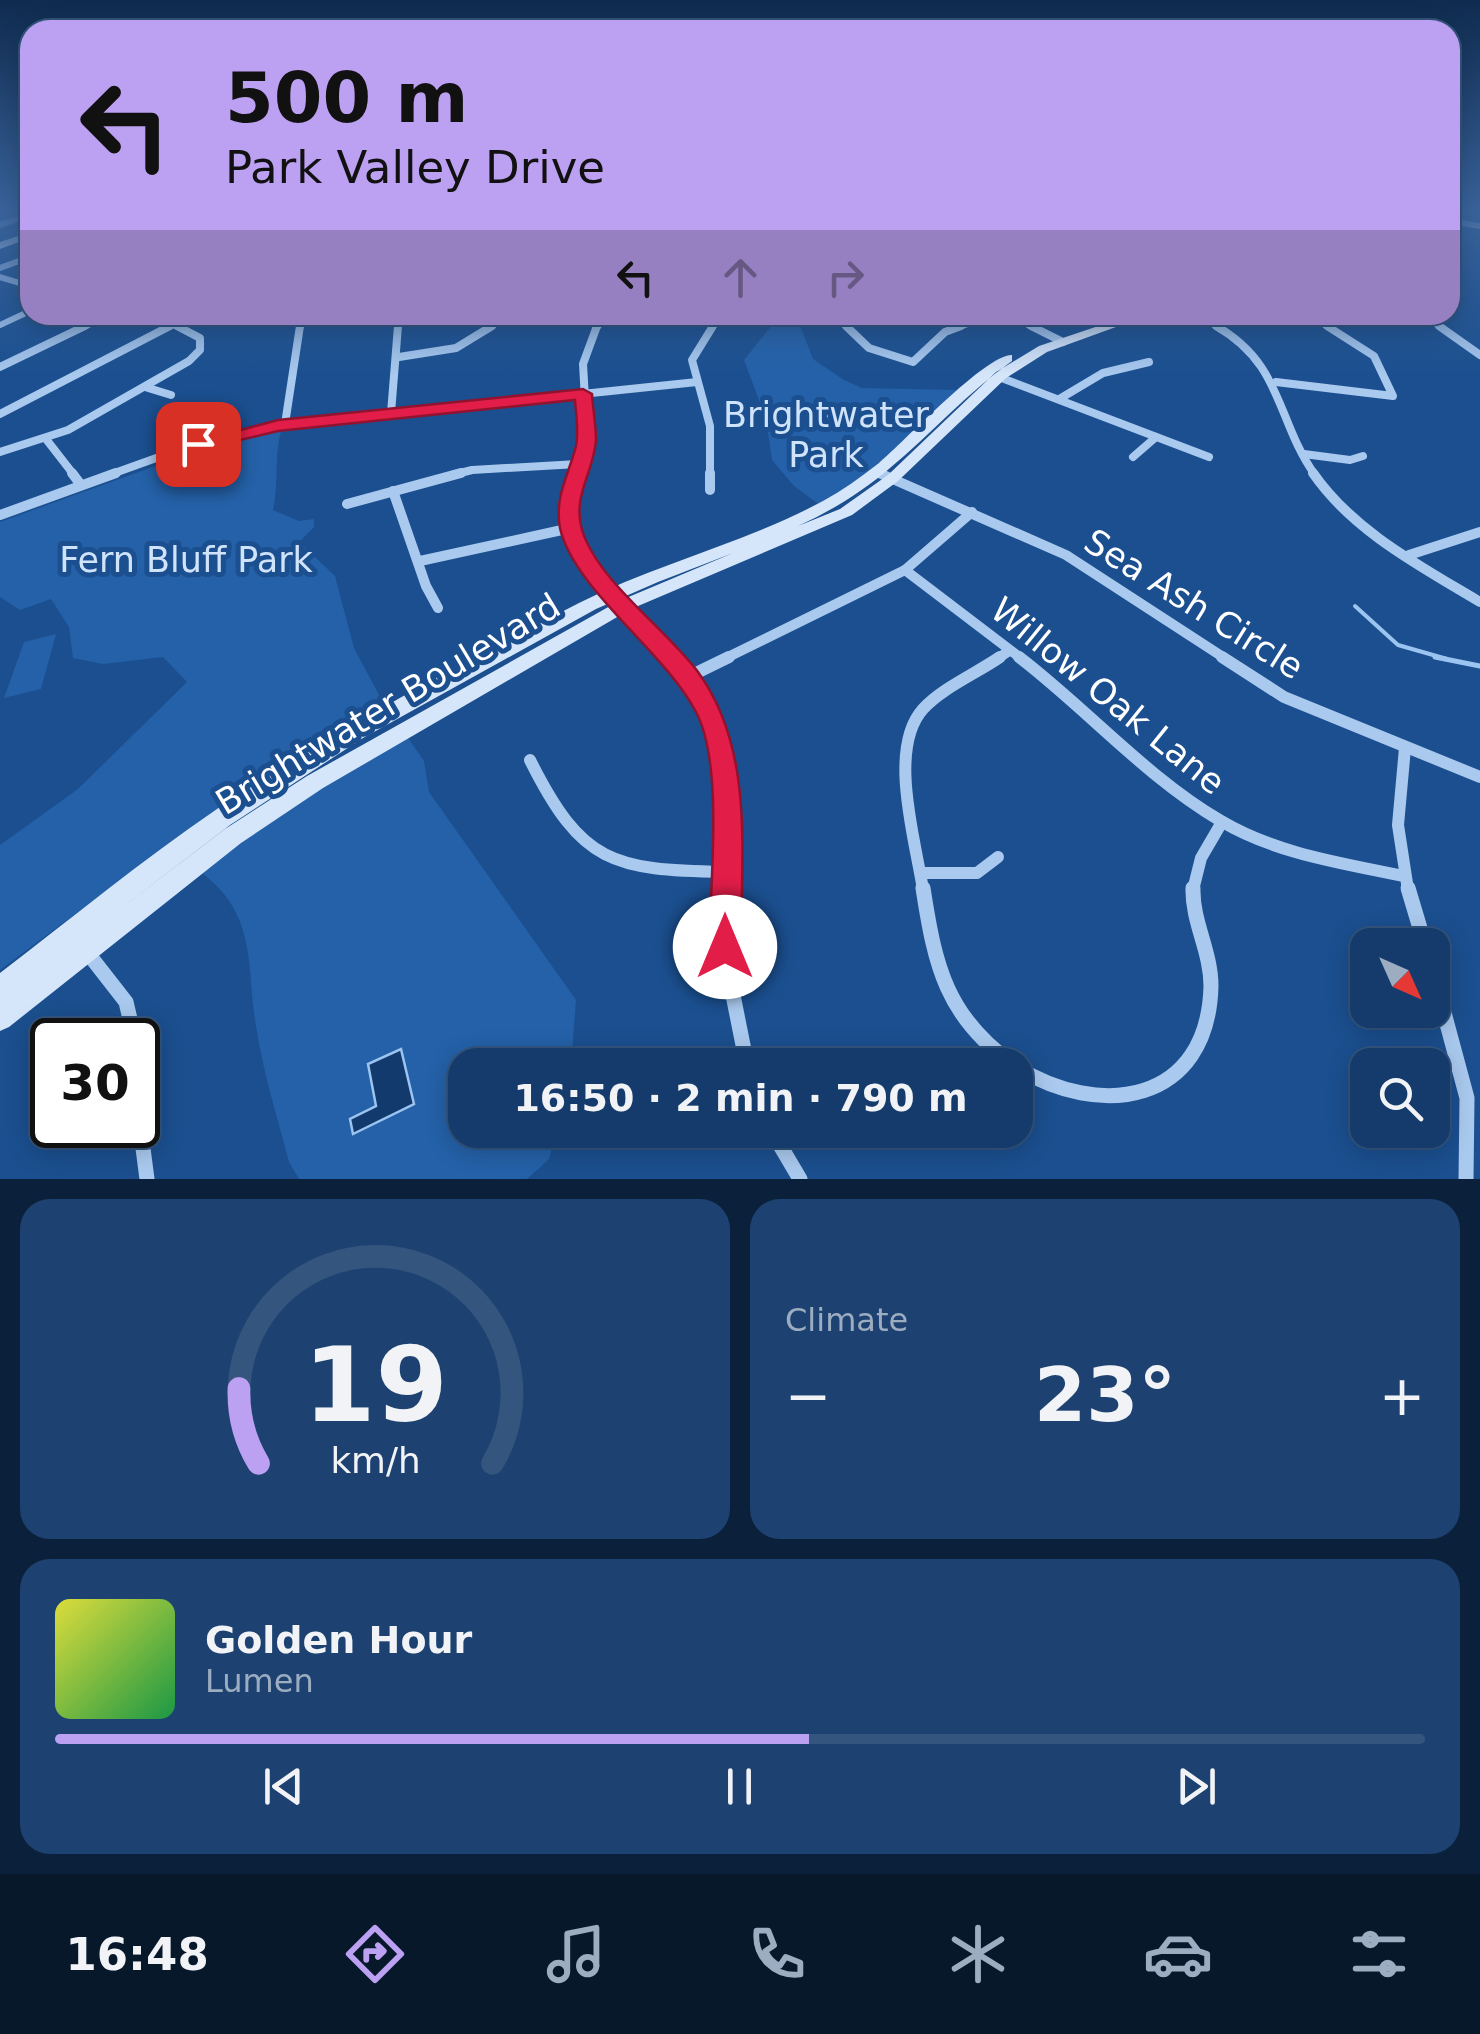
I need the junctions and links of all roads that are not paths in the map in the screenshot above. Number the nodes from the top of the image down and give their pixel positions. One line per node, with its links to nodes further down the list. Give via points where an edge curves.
1 (88, 325): 21 (street)
2 (174, 325): 25 (street, via 199,335 200,350); 29 (street)
3 (301, 325): 31 (street)
4 (398, 325): 19 (street)
5 (493, 325): 19 (street, via 471,342)
6 (600, 325): 26 (street, via 583,348)
7 (715, 325): 23 (street, via 693,354)
8 (846, 325): 9 (street, via 857,342 913,362 945,332)
9 (965, 325)
10 (1028, 325): 17 (street)
11 (1091, 325): 17 (street, Brightwater Boulevard)
12 (1107, 325): 17 (street, Brightwater Boulevard)
13 (1222, 325): 16 (street)
14 (1326, 325): 24 (street, via 1374,356 1393,396)
15 (1437, 325): 18 (street)
16 (1219, 326): 24 (street, via 1248,345)
17 (1057, 339): 22 (street, Brightwater Boulevard); 40 (street, Brightwater Boulevard, via 982,374)
18 (1480, 356)
19 (398, 357): 30 (street)
20 (1149, 362): 28 (street, via 1106,371)
21 (0, 368)
22 (999, 377): 28 (street); 40 (street, Brightwater Boulevard)
23 (697, 382): 26 (street); 42 (street, via 710,426)
24 (1276, 382): 35 (street)
25 (145, 388): 27 (street); 33 (street)
26 (583, 394): 30 (street); 39 (street, via 586,443)
27 (171, 395)
28 (1061, 398): 32 (street)
29 (0, 414)
30 (391, 414): 31 (street)
31 (286, 424): 41 (street, via 198,444)
32 (1156, 437): 36 (street); 37 (street)
33 (46, 439): 34 (street); 41 (street)
34 (0, 452)
35 (1304, 454): 38 (street); 49 (street, via 1339,504)
36 (1133, 456)
37 (1208, 456)
38 (1363, 456)
39 (578, 464): 43 (street, via 472,470); 47 (street, via 568,503)
40 (886, 476): 45 (street, Sea Ash Circle); 52 (street, Brightwater Boulevard)
41 (82, 484): 46 (street)
42 (710, 490)
43 (392, 491): 44 (street); 50 (street)
44 (347, 504)
45 (972, 512): 51 (street); 57 (street, Sea Ash Circle, via 1086,565 1262,685)
46 (0, 514)
47 (571, 528): 50 (street); 52 (street, via 585,559)
48 (1480, 532): 49 (street)
49 (1410, 555): 53 (street)
50 (420, 561): 54 (street, via 424,586)
51 (905, 570): 55 (street, Willow Oak Lane); 56 (street)
52 (620, 600): 56 (street); 66 (street, Brightwater Boulevard, via 315,782 233,836); 67 (street, Brightwater Boulevard, via 453,679 224,817)
53 (1480, 602)
54 (438, 608)
55 (1009, 651): 60 (street, Willow Oak Lane); 63 (street, via 938,695 908,739 905,773)
56 (688, 677): 62 (street, via 711,714 719,745 727,802)
57 (1405, 748): 59 (street, Sea Ash Circle); 64 (street, via 1396,790)
58 (530, 760): 62 (street, via 570,832 600,856 637,869)
59 (1480, 778)
60 (1222, 822): 64 (street, Willow Oak Lane, via 1295,854); 73 (street, via 1196,862 1193,901 1209,958 1212,1008 1201,1043 1180,1074 1141,1096 1087,1096)
61 (998, 857): 63 (street, via 977,873)
62 (725, 872): 71 (street, via 730,1009)
63 (924, 873): 72 (street, via 943,980 961,1017)
64 (1403, 876): 65 (street)
65 (1420, 928)
66 (86, 951): 68 (street, Brightwater Boulevard); 69 (street, via 122,990)
67 (0, 989)
68 (0, 1018)
69 (132, 1018)
70 (1450, 1021): 78 (street, via 1472,1108)
71 (742, 1048)
72 (991, 1048)
73 (1033, 1073)
74 (143, 1148): 76 (street)
75 (782, 1148): 77 (street)
76 (147, 1179)
77 (800, 1179)
78 (1466, 1179)

